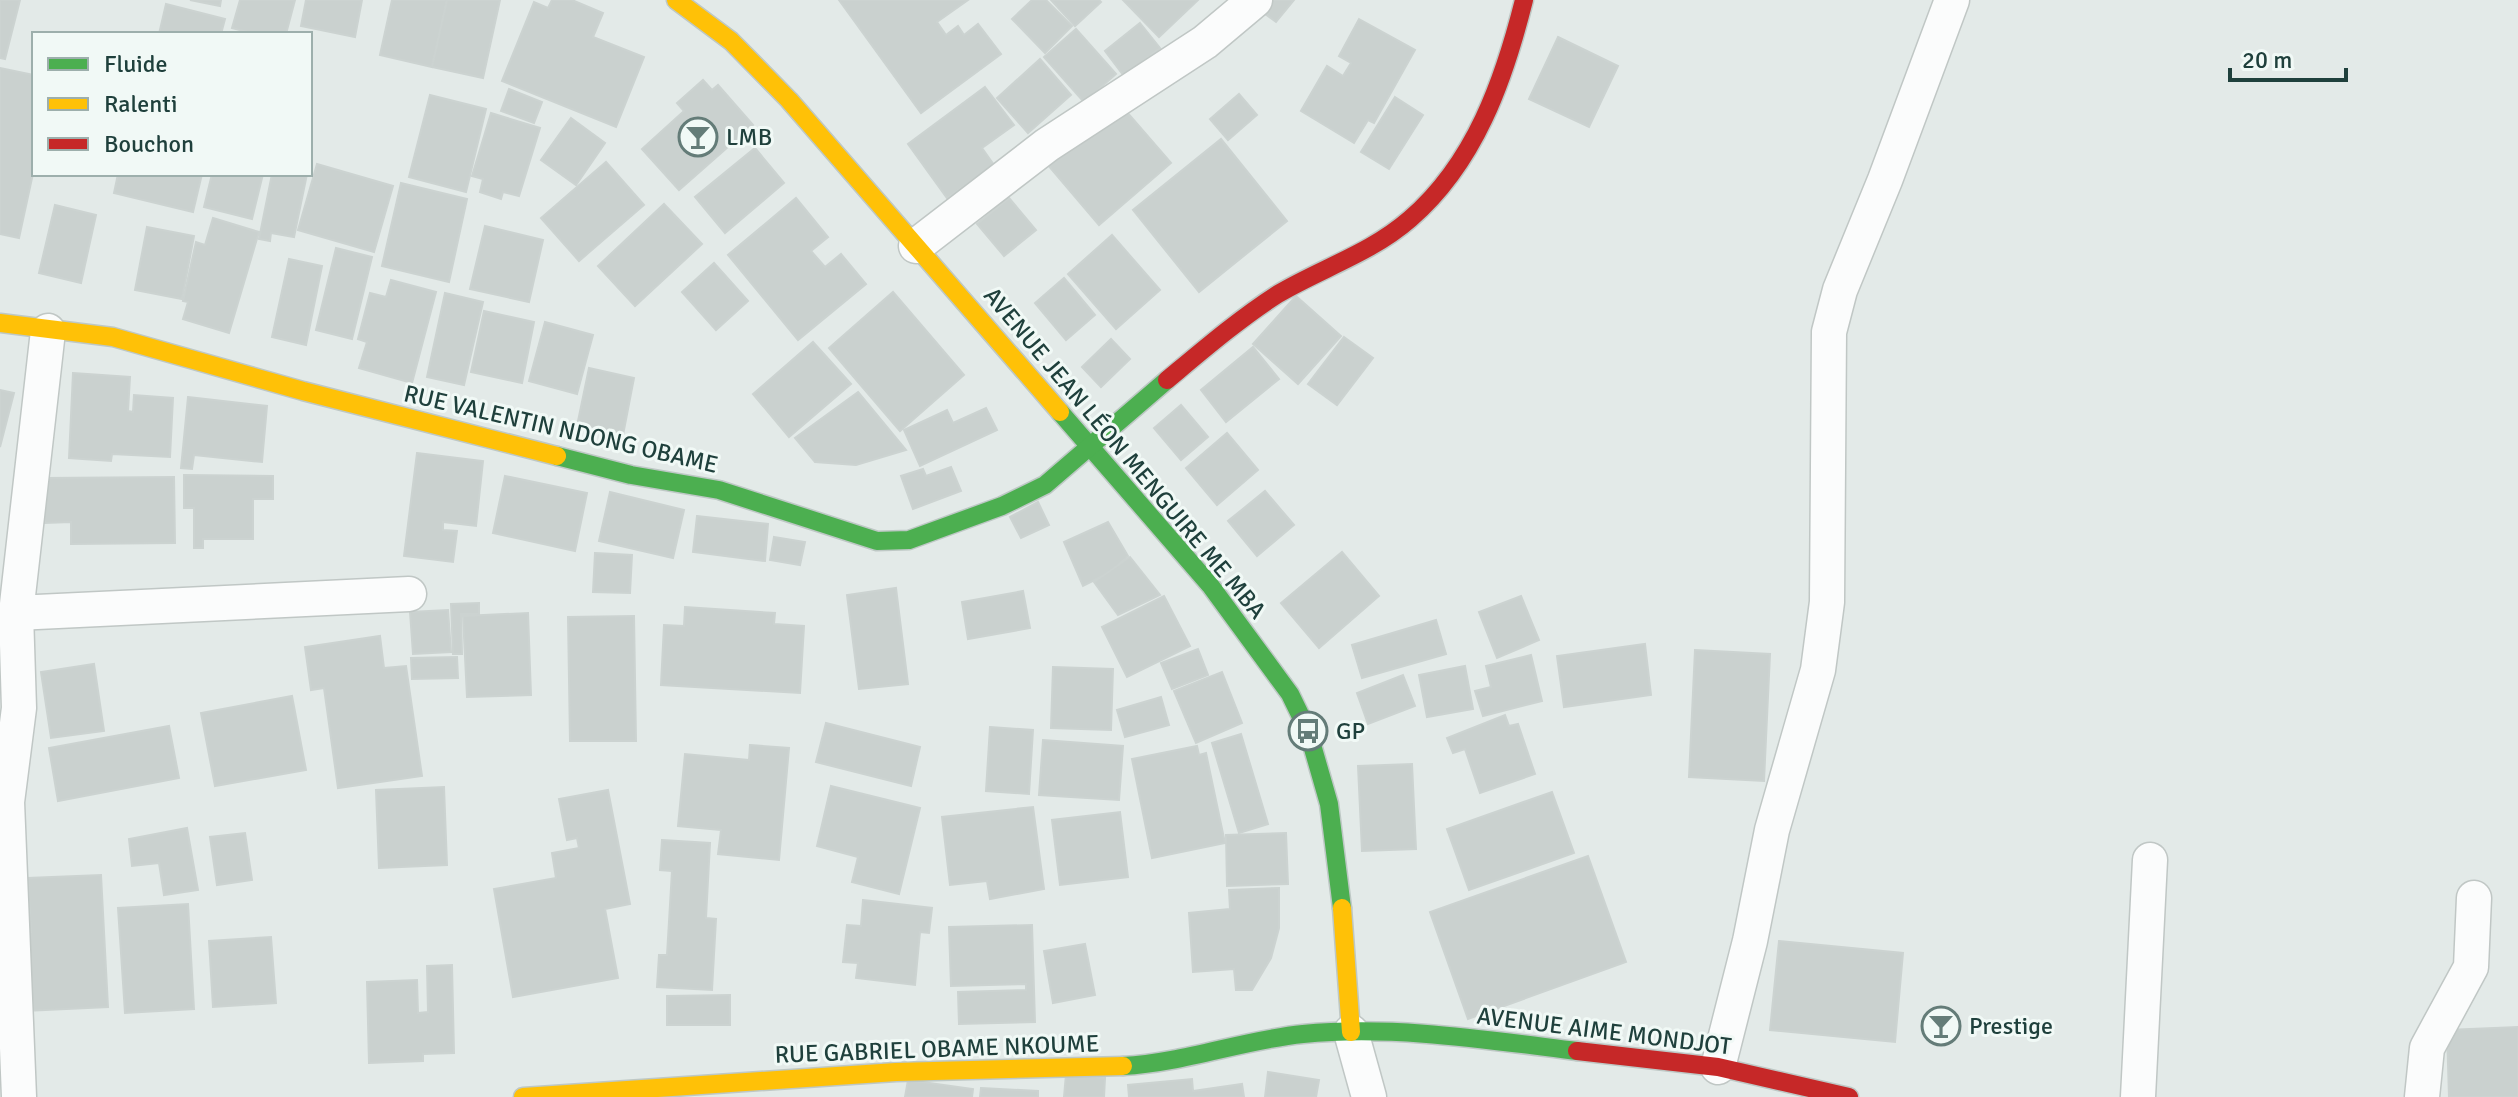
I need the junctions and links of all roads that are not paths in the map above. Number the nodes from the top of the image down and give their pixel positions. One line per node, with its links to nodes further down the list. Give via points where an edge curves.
1 (676, 0): 5 (street, AVENUE JEAN LÉON MENGUIRE ME MBA, via 731,41 789,100)
2 (1255, 0): 5 (street, via 1205,42 1047,145)
3 (1524, 0): 8 (street, RUE VALENTIN NDONG OBAME, via 1511,59 1485,121 1431,202 1382,241 1267,302)
4 (1952, 0): 14 (street, via 1840,290 1829,332 1827,602 1818,670 1772,830)
5 (916, 246): 8 (street, AVENUE JEAN LÉON MENGUIRE ME MBA)
6 (0, 323): 7 (street, RUE VALENTIN NDONG OBAME)
7 (48, 331): 8 (street, RUE VALENTIN NDONG OBAME, via 113,337 631,475 719,490 877,541 909,540 1002,506 1045,485); 10 (street)
8 (1090, 448): 13 (street, AVENUE JEAN LÉON MENGUIRE ME MBA, via 1249,635 1290,694 1308,731 1339,861)
9 (409, 594): 10 (street)
10 (16, 613): 15 (street, via 19,708 7,802)
11 (2150, 860): 19 (street)
12 (2474, 898): 20 (street, via 2471,967 2427,1048)
13 (1351, 1032): 14 (street, AVENUE AIME MONDJOT, via 1470,1038); 16 (street, RUE GABRIEL OBAME NKOUME, via 1301,1034 1160,1064 896,1072); 17 (street)
14 (1718, 1067): 18 (street, AVENUE AIME MONDJOT)
15 (19, 1097)
16 (523, 1097)
17 (1369, 1097)
18 (1849, 1097)
19 (2138, 1097)
20 (2422, 1097)

